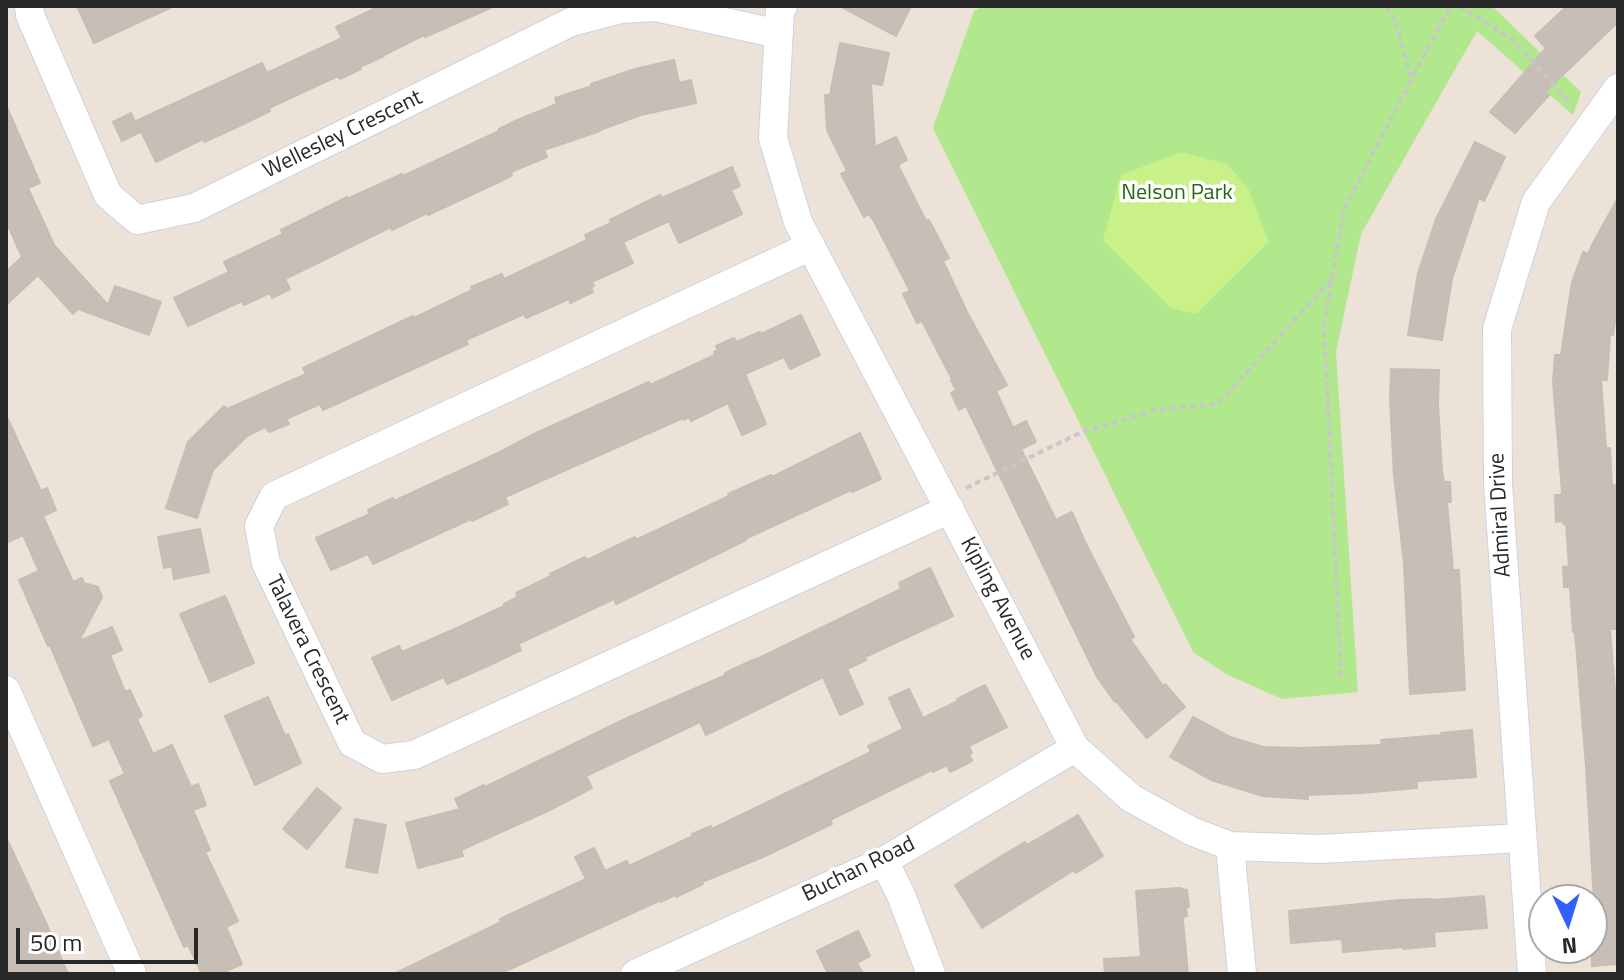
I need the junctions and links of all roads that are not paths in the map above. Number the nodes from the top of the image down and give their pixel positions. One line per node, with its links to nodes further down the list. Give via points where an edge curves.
1 (29, 6): 2 (street, Wellesley Crescent, via 108,195 137,220 194,208 571,22 621,9 656,7)
2 (781, 20): 4 (street, Kipling Avenue, via 773,138 798,222)
3 (1618, 88): 8 (street, Admiral Drive, via 1536,202 1497,329 1498,484)
4 (811, 246): 5 (street, Kipling Avenue); 5 (street, Talavera Crescent, via 274,496 259,526 266,563 352,743 382,759 414,755)
5 (958, 498): 7 (street, Kipling Avenue)
6 (6, 690): 11 (street)
7 (1075, 748): 9 (street, Kipling Avenue, via 1131,798); 10 (street, Buchan Road)
8 (1522, 838): 9 (street, Kipling Avenue, via 1320,849); 15 (street, Admiral Drive)
9 (1230, 846): 14 (street)
10 (884, 861): 12 (street, Buchan Road); 13 (street)
11 (132, 974)
12 (635, 974)
13 (931, 974)
14 (1242, 974)
15 (1532, 974)

